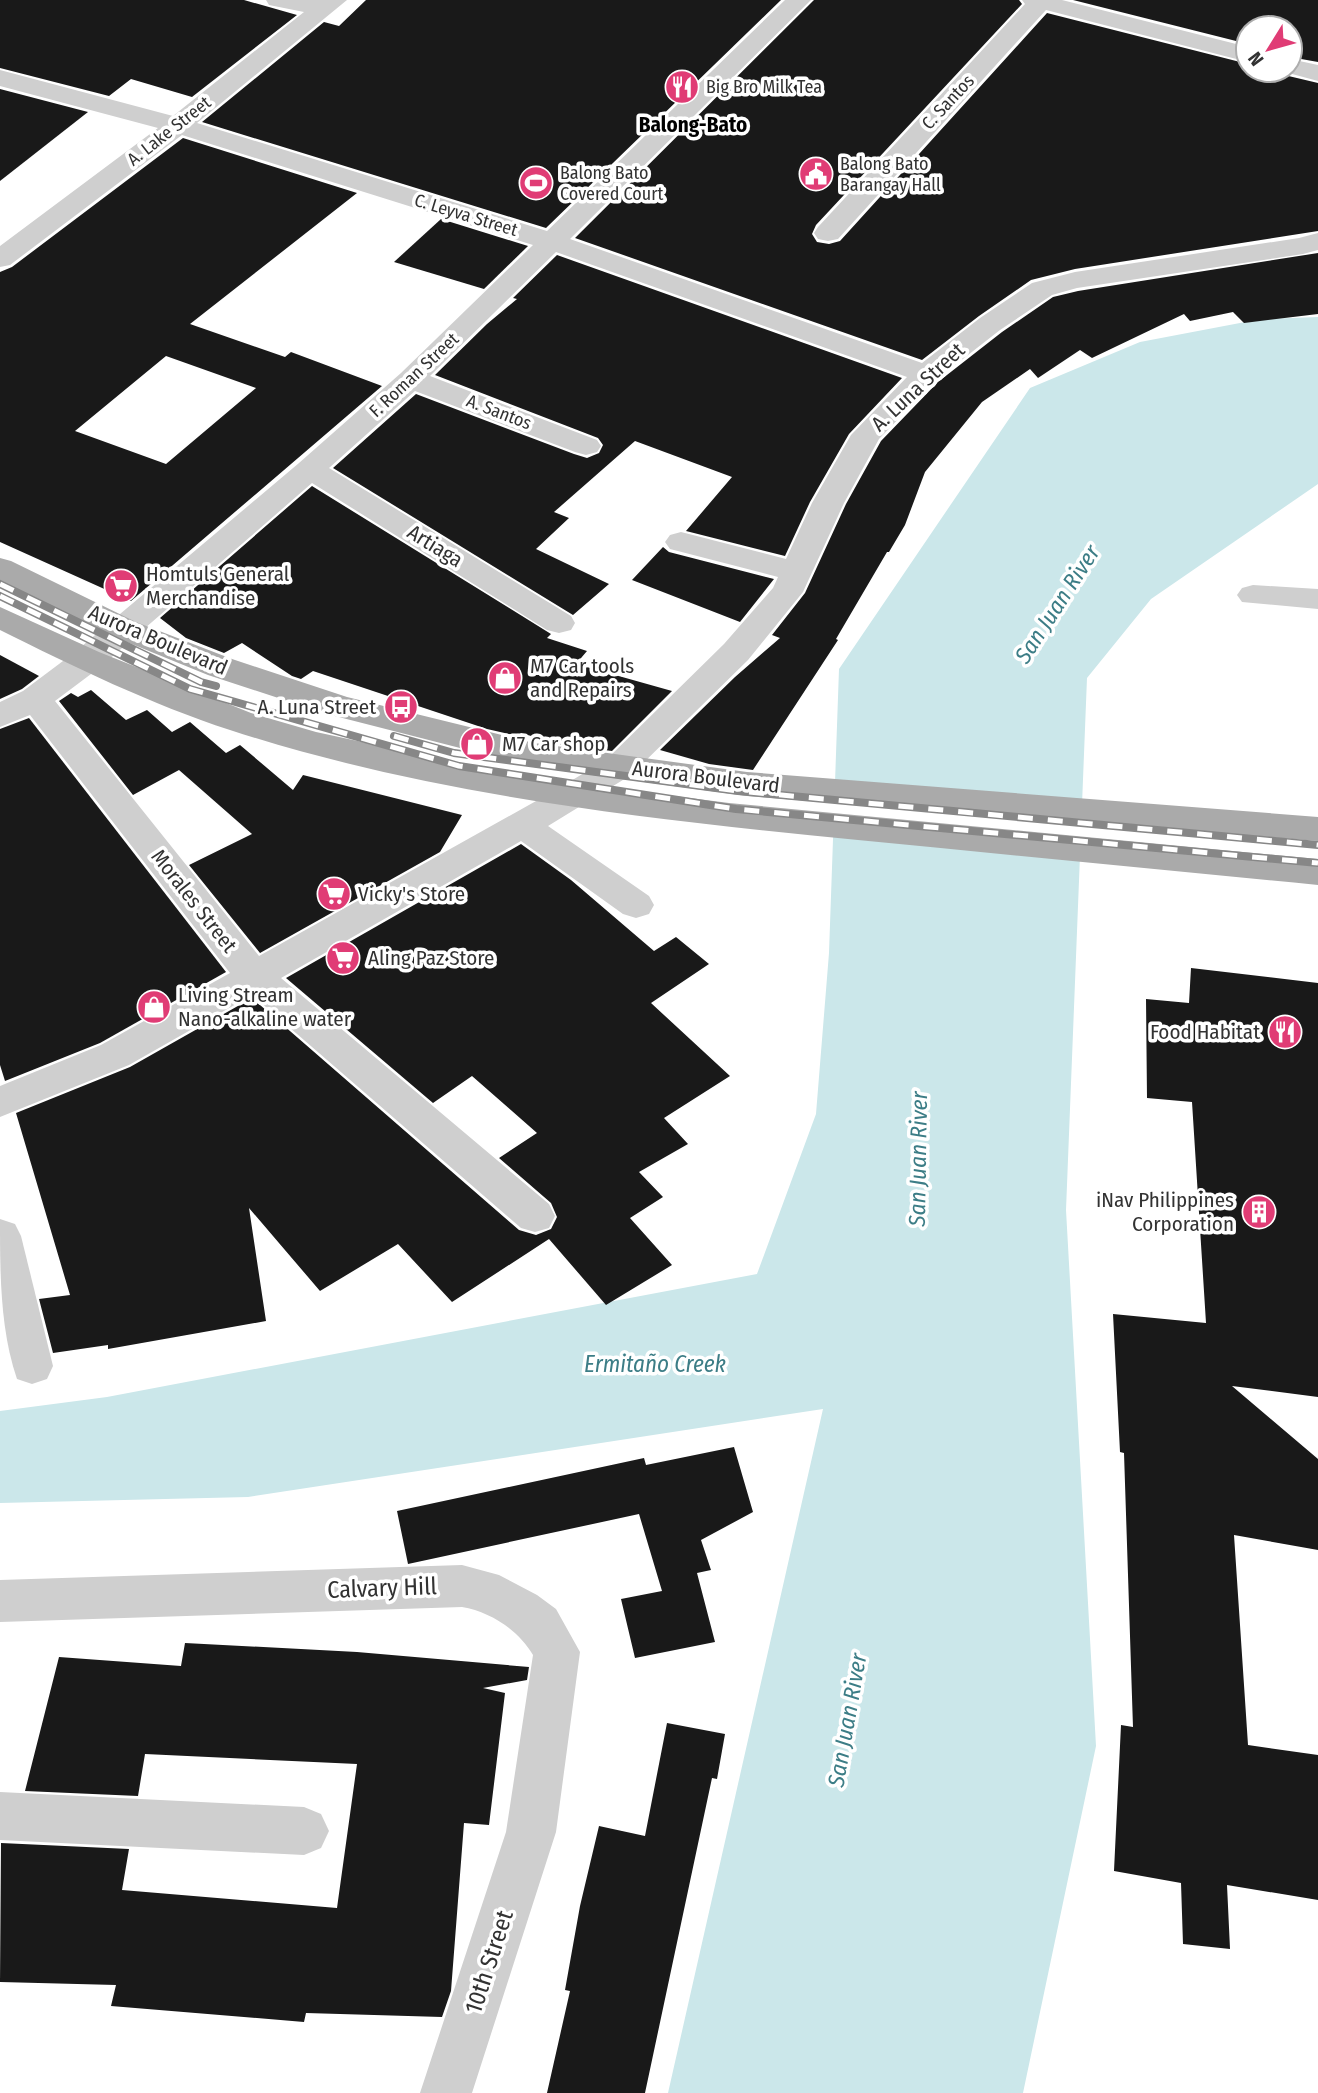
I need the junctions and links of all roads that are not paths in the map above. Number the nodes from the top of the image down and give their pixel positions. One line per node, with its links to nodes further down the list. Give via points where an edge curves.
1 (278, 0): 4 (street)
2 (799, 0): 10 (street, F. Roman Street)
3 (1037, 1): 5 (street); 8 (street, C. Santos)
4 (329, 4): 7 (street, A. Lake Street)
5 (1234, 51)
6 (0, 78): 7 (street, C. Leyva Street)
7 (178, 125): 10 (street, C. Leyva Street); 11 (street, A. Lake Street)
8 (828, 233)
9 (1318, 241): 12 (street, A. Luna Street, via 1042,289)
10 (553, 242): 12 (street, C. Leyva Street); 13 (street, F. Roman Street)
11 (0, 259)
12 (926, 374): 18 (street, A. Luna Street, via 866,435)
13 (411, 379): 14 (street, A. Santos); 15 (street, F. Roman Street)
14 (586, 446)
15 (310, 469): 22 (street, Artiaga); 23 (street, F. Roman Street)
16 (681, 542): 18 (street)
17 (0, 568): 23 (main road, Aurora Boulevard)
18 (796, 572): 27 (street, A. Luna Street, via 787,592 736,652)
19 (1253, 595): 20 (street)
20 (1318, 599)
21 (0, 617): 24 (main road, Aurora Boulevard)
22 (559, 623)
23 (124, 629): 24 (street, F. Roman Street); 27 (main road, Aurora Boulevard, via 339,706 534,755)
24 (87, 660): 25 (street, F. Roman Street); 28 (main road, Aurora Boulevard, via 239,721 313,743)
25 (35, 699): 26 (street, F. Roman Street); 33 (street, Morales Street)
26 (0, 716)
27 (619, 767): 28 (street, A. Luna Street); 30 (main road, Aurora Boulevard, via 747,784)
28 (573, 796): 29 (street, A. Luna Street); 31 (main road, Aurora Boulevard)
29 (521, 824): 32 (street); 33 (street, A. Luna Street)
30 (1318, 829)
31 (1318, 872)
32 (636, 905)
33 (253, 975): 34 (street, A. Luna Street, via 115,1055); 35 (street, Morales Street)
34 (0, 1102)
35 (536, 1216)
36 (0, 1236): 37 (street)
37 (32, 1366)
38 (0, 1601): 41 (street, Calvary Hill, via 414,1586 462,1586 501,1598 540,1624 556,1652)
39 (0, 1816): 40 (street)
40 (304, 1830)
41 (531, 1832): 42 (street, 10th Street)
42 (446, 2093)

